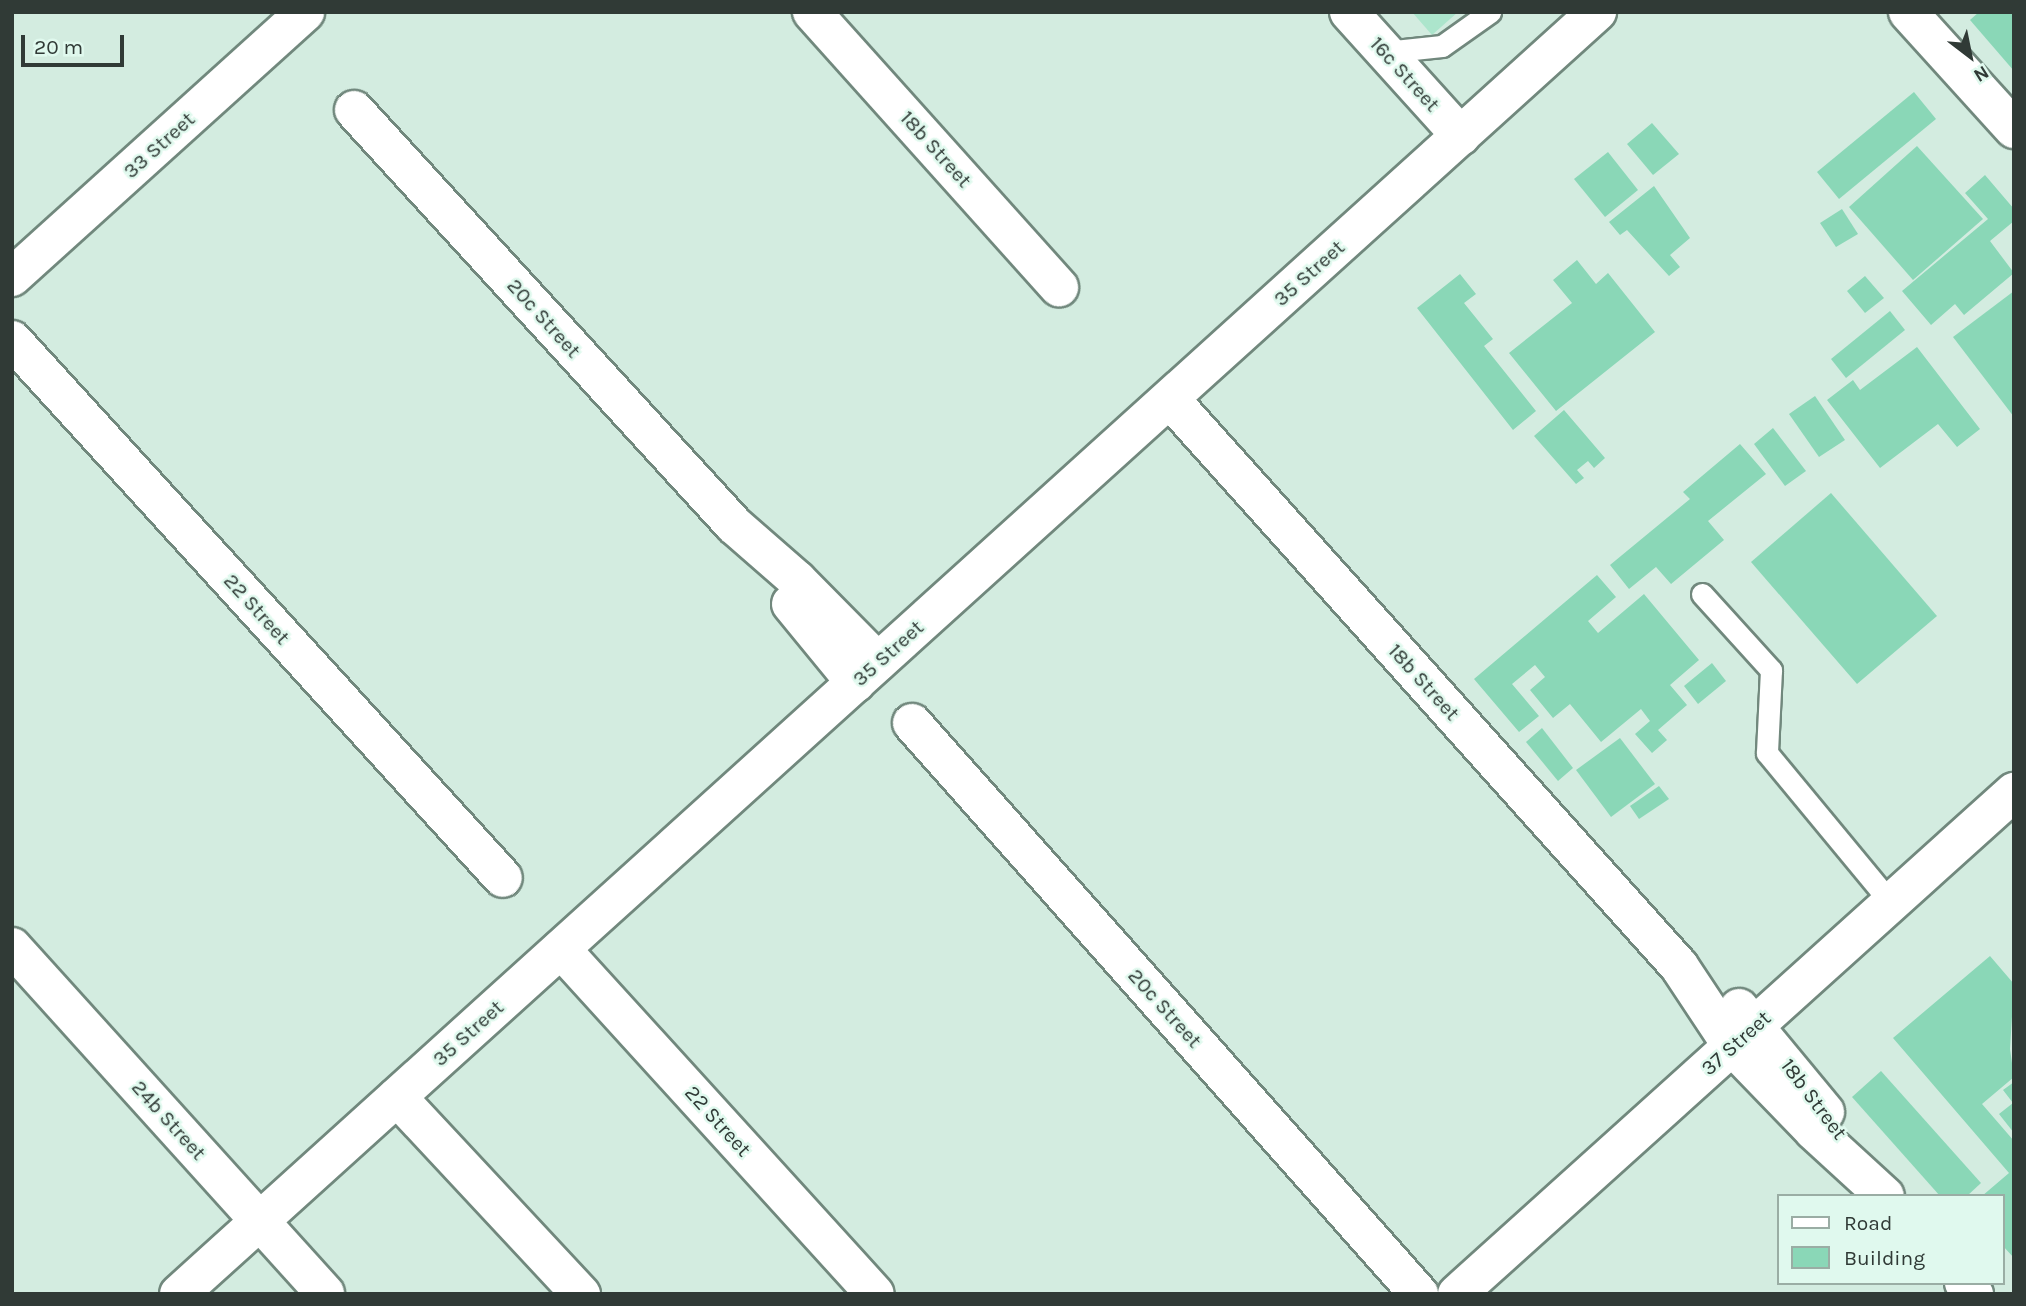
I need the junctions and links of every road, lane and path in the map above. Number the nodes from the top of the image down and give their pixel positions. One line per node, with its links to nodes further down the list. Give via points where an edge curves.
1 (812, 12): 12 (street, 18b Street)
2 (1349, 12): 7 (street, 16c Street)
3 (1490, 12): 7 (lane, via 1442,46)
4 (1908, 12): 9 (street)
5 (1583, 18): 10 (street, 35 Street)
6 (285, 19): 11 (street, 33 Street)
7 (1385, 52): 10 (street, 16c Street)
8 (354, 110): 16 (street, 20c Street, via 734,525 782,593)
9 (2014, 130)
10 (1461, 136): 14 (street, 35 Street)
11 (12, 277)
12 (1059, 287)
13 (12, 340): 19 (street, 22 Street)
14 (1170, 399): 16 (street, 35 Street); 23 (street, 18b Street)
15 (1702, 594): 20 (lane, via 1771,670 1767,753)
16 (867, 672): 22 (street, 35 Street)
17 (912, 723): 31 (street, 20c Street)
18 (2014, 792): 20 (street, 37 Street)
19 (503, 878)
20 (1891, 902): 23 (street, 37 Street)
21 (12, 947): 26 (street, 24b Street)
22 (561, 949): 24 (street, 35 Street); 30 (street, 22 Street)
23 (1744, 1035): 25 (street, 18b Street, via 1814,1131); 32 (street, 37 Street)
24 (397, 1097): 26 (street, 35 Street); 29 (street)
25 (1880, 1191)
26 (260, 1221): 27 (street, 35 Street); 28 (street, 24b Street)
27 (179, 1294)
28 (325, 1294)
29 (580, 1294)
30 (875, 1294)
31 (1419, 1294)
32 (1457, 1294)

